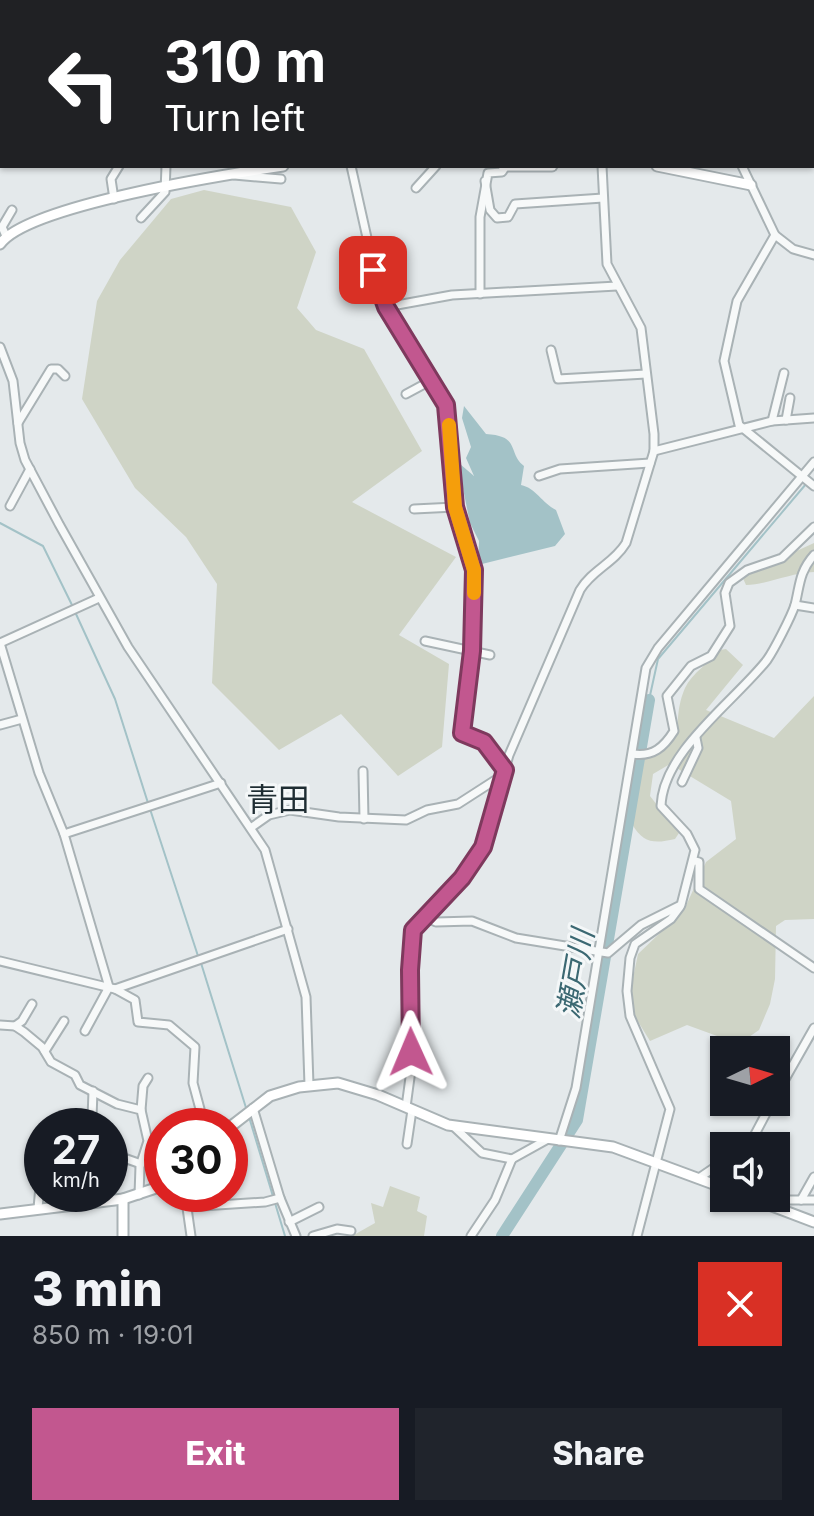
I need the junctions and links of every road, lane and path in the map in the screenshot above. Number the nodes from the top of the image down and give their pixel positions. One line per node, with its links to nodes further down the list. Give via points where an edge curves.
1 (118, 168): 17 (street, via 111,179)
2 (166, 168): 13 (street)
3 (268, 168): 10 (main road)
4 (351, 168): 25 (street, via 368,253)
5 (434, 168): 15 (street)
6 (503, 168): 12 (street, via 488,173)
7 (602, 168): 16 (street)
8 (667, 168): 14 (main road)
9 (743, 168): 14 (street)
10 (229, 173): 11 (street); 13 (main road)
11 (281, 179)
12 (485, 181): 16 (street, via 490,210 500,219 508,217 515,204); 24 (street)
13 (165, 185): 17 (main road); 19 (street, via 165,192)
14 (751, 185): 21 (street)
15 (416, 188)
16 (603, 198): 23 (street, via 607,264)
17 (114, 199): 20 (main road)
18 (12, 210): 20 (street)
19 (141, 218)
20 (2, 233)
21 (775, 235): 22 (street, via 793,249); 38 (street, via 737,301 725,352 730,394)
22 (814, 255)
23 (617, 286): 24 (street); 29 (street, via 639,320)
24 (480, 294): 25 (street)
25 (386, 307): 31 (street)
26 (0, 347): 37 (street, via 13,381)
27 (551, 350): 29 (street, via 558,379)
28 (784, 373): 36 (street)
29 (646, 374): 39 (street)
30 (65, 376): 37 (street, via 51,369)
31 (432, 380): 32 (street); 46 (street, via 446,405)
32 (406, 394)
33 (790, 398): 35 (street)
34 (814, 418): 35 (street)
35 (786, 420): 36 (street)
36 (772, 421): 38 (street)
37 (18, 423): 42 (street)
38 (743, 429): 39 (street); 44 (street)
39 (654, 451): 41 (street)
40 (814, 462): 44 (street)
41 (650, 463): 43 (street, via 560,469); 62 (street, via 626,543 588,576 580,590)
42 (30, 469): 45 (street); 50 (street)
43 (539, 476)
44 (808, 481): 60 (street, via 651,658)
45 (10, 506)
46 (455, 507): 47 (street); 55 (street, via 474,570)
47 (414, 509)
48 (814, 527): 60 (street, via 782,558 747,570 729,583 725,593 731,624 711,656 691,666 668,693 674,723 665,746)
49 (814, 555): 51 (street, via 800,574)
50 (99, 598): 54 (street); 64 (street)
51 (795, 605): 52 (street); 59 (street, via 770,656)
52 (814, 608)
53 (425, 641): 55 (street)
54 (0, 643): 57 (street)
55 (472, 651): 56 (street); 62 (street, via 462,733 484,742)
56 (490, 655)
57 (22, 719): 58 (street); 67 (street)
58 (0, 725)
59 (696, 738): 63 (street, via 698,748); 70 (street, via 668,776 661,806 691,841)
60 (633, 754): 74 (street)
61 (363, 771): 65 (street)
62 (504, 773): 65 (street, via 449,808 402,821); 69 (street)
63 (682, 782)
64 (221, 783): 66 (street); 67 (street)
65 (364, 819): 66 (street, via 290,810 269,815)
66 (252, 827): 73 (street, via 272,870)
67 (64, 834): 77 (street)
68 (468, 847): 69 (street)
69 (476, 856): 72 (street)
70 (695, 861): 71 (street); 76 (street, via 699,889)
71 (681, 905): 74 (street); 99 (street, via 671,919 635,944 630,958 630,1016 670,1109)
72 (425, 917): 74 (street, via 436,922 472,921 516,938); 91 (street, via 413,930 411,947)
73 (288, 929): 77 (street); 87 (street, via 306,997)
74 (604, 952): 95 (street)
75 (0, 961): 77 (street)
76 (814, 968)
77 (112, 988): 83 (street); 90 (street, via 135,1000 138,1022 169,1025 195,1047)
78 (32, 1004): 81 (street)
79 (64, 1021): 84 (street)
80 (0, 1025): 81 (street)
81 (15, 1026): 84 (street)
82 (814, 1028): 85 (street)
83 (85, 1031)
84 (45, 1051): 88 (street, via 51,1062 74,1073 80,1085)
85 (790, 1070)
86 (148, 1078): 92 (street)
87 (309, 1085): 91 (main road, via 338,1083); 93 (main road, via 270,1096)
88 (93, 1091): 89 (street); 92 (street)
89 (92, 1108)
90 (197, 1108)
91 (409, 1108): 94 (main road); 96 (street)
92 (141, 1110): 100 (street, via 148,1141)
93 (249, 1111): 108 (street)
94 (453, 1126): 95 (main road); 98 (street, via 482,1153)
95 (560, 1140): 98 (street); 99 (main road)
96 (407, 1144)
97 (128, 1159): 100 (street)
98 (512, 1159): 126 (street, via 495,1200)
99 (655, 1159): 103 (main road); 127 (street)
100 (141, 1164): 106 (street)
101 (710, 1171): 103 (street)
102 (814, 1177): 110 (street)
103 (699, 1178): 104 (main road)
104 (710, 1182)
105 (144, 1193): 106 (main road)
106 (139, 1195): 107 (main road)
107 (128, 1198)
108 (277, 1199): 112 (street); 119 (street)
109 (790, 1200): 110 (street)
110 (801, 1200): 111 (street)
111 (814, 1200)
112 (248, 1202)
113 (319, 1207): 119 (street)
114 (24, 1210): 118 (main road)
115 (123, 1212): 122 (main road)
116 (188, 1212): 123 (street)
117 (787, 1212): 120 (main road)
118 (0, 1214)
119 (289, 1222): 124 (street)
120 (814, 1222)
121 (351, 1231): 125 (street)
122 (123, 1236)
123 (191, 1236)
124 (296, 1236)
125 (313, 1236)
126 (471, 1236)
127 (637, 1236)

